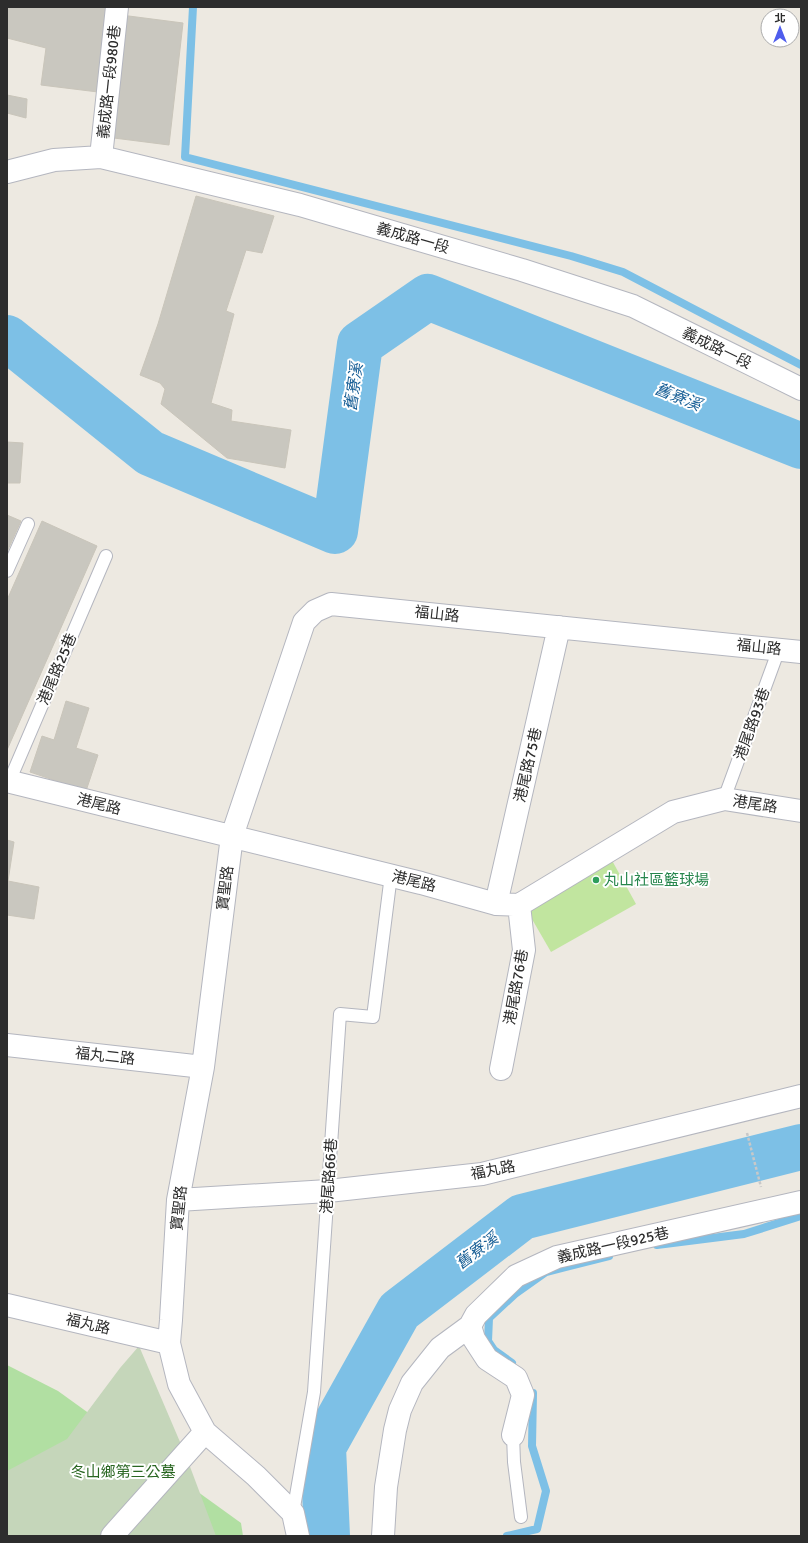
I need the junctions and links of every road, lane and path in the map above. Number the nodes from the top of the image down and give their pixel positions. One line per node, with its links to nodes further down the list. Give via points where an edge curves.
1 (117, 7): 2 (street, 義成路一段980巷)
2 (101, 157): 3 (street, 義成路一段, via 54,160); 4 (street, 義成路一段, via 300,205 522,270 632,306)
3 (7, 172)
4 (801, 389)
5 (28, 524): 7 (lane)
6 (106, 556): 11 (lane, 港尾路25巷)
7 (7, 571)
8 (559, 627): 9 (street, 福山路); 14 (street, 福山路, via 330,604 315,611 304,622); 16 (street, 港尾路75巷)
9 (779, 649): 10 (street, 福山路); 12 (lane, 港尾路93巷)
10 (801, 652)
11 (8, 781): 14 (street, 港尾路)
12 (724, 799): 13 (street, 港尾路); 17 (street, 港尾路, via 673,812)
13 (801, 811)
14 (232, 836): 15 (street, 港尾路); 19 (street, 寶聖路)
15 (391, 875): 16 (street, 港尾路); 23 (lane, 港尾路66巷, via 373,1017 340,1014)
16 (496, 904): 17 (street, 港尾路)
17 (520, 905): 20 (street, 港尾路76巷, via 524,950)
18 (7, 1045): 19 (street, 福丸二路)
19 (203, 1067): 24 (street, 寶聖路)
20 (501, 1069)
21 (801, 1096): 22 (street, 福丸路)
22 (741, 1112): 23 (street, 福丸路, via 482,1174); 26 (path)
23 (328, 1191): 24 (street, 福丸路); 32 (lane, 港尾路66巷, via 314,1392)
24 (178, 1200): 29 (street, 寶聖路)
25 (801, 1202): 26 (street, 義成路一段925巷)
26 (768, 1210): 28 (street, 義成路一段925巷, via 557,1257 516,1276 476,1315)
27 (7, 1305): 29 (street, 福丸路)
28 (470, 1326): 31 (street, via 474,1339 487,1359 516,1378 523,1395); 36 (street, 義成路一段925巷, via 440,1348 412,1383 400,1410 386,1487)
29 (168, 1343): 30 (street, 寶聖路, via 179,1384)
30 (204, 1432): 32 (street, 寶聖路, via 256,1476); 34 (street)
31 (513, 1435): 33 (lane)
32 (293, 1513): 35 (street)
33 (521, 1517)
34 (112, 1536)
35 (298, 1536)
36 (383, 1536)

